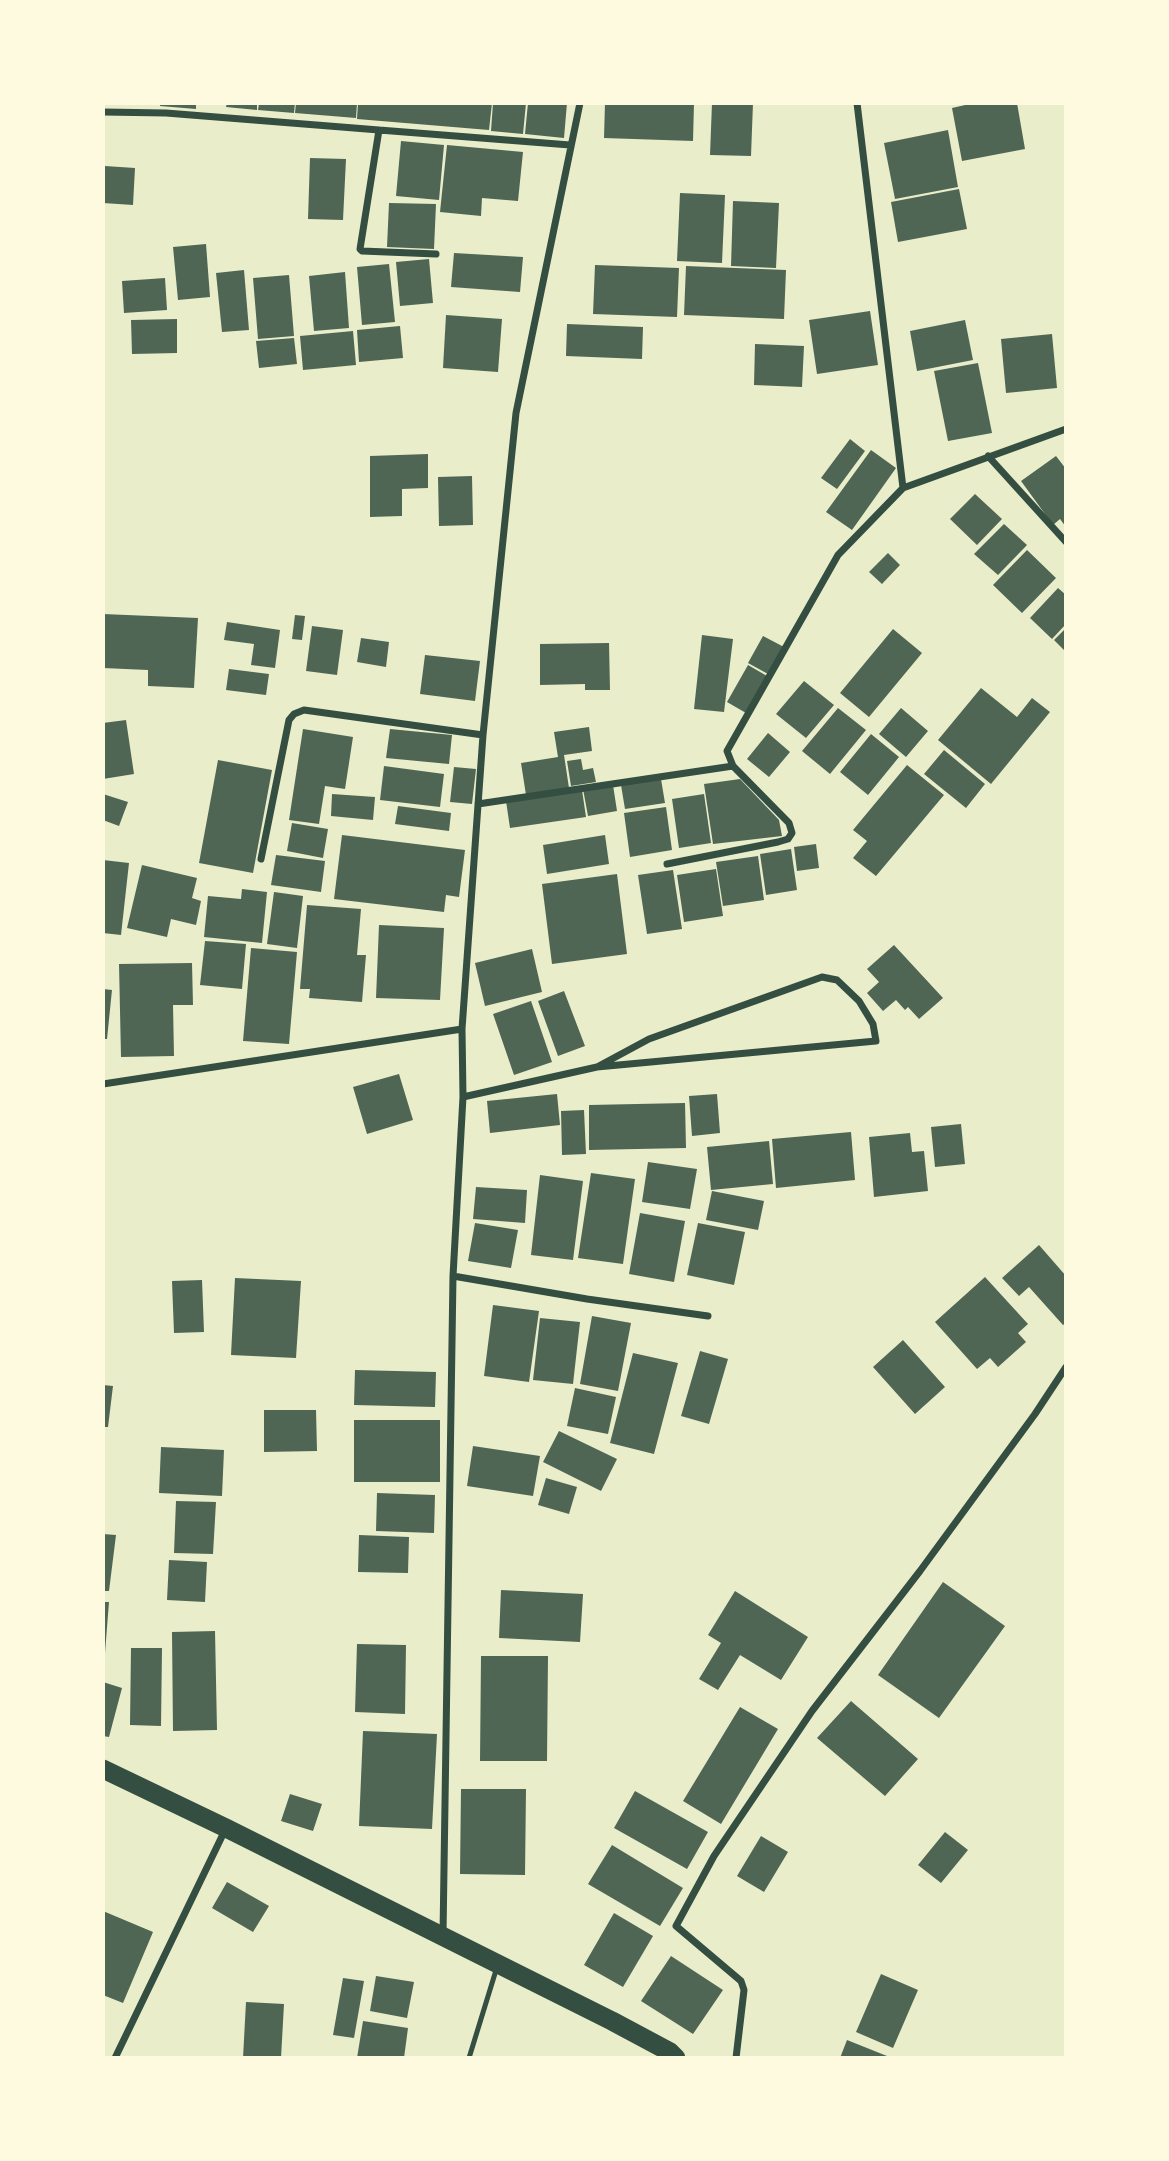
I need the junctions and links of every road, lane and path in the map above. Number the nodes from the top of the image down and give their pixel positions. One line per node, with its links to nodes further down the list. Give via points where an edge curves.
1 (580, 103): 5 (street)
2 (857, 103): 9 (street)
3 (103, 112): 4 (street)
4 (379, 130): 5 (street); 6 (street, via 360,248)
5 (570, 145): 11 (street, via 516,412)
6 (436, 254)
7 (1066, 429): 8 (street)
8 (988, 456): 9 (street); 10 (street)
9 (903, 488): 12 (street, via 838,555 727,751)
10 (1066, 542)
11 (483, 735): 13 (street); 14 (street, via 304,710 294,714 289,720)
12 (733, 766): 13 (street); 15 (street, via 789,823 792,833 788,839)
13 (478, 804): 16 (street)
14 (261, 859)
15 (667, 864)
16 (462, 1029): 18 (street); 19 (street)
17 (597, 1067): 17 (street, via 649,1039 822,977 837,979 859,1002 877,1041); 19 (street)
18 (103, 1084)
19 (463, 1097): 20 (street)
20 (453, 1276): 21 (street); 25 (street)
21 (708, 1316)
22 (1066, 1367): 30 (street, via 812,1712 714,1856 676,1926 741,1981 744,1990)
23 (103, 1769): 24 (highway)
24 (226, 1828): 25 (highway); 27 (street)
25 (443, 1936): 26 (highway)
26 (497, 1964): 28 (lane); 29 (highway)
27 (115, 2058)
28 (469, 2058)
29 (676, 2058)
30 (736, 2058)

